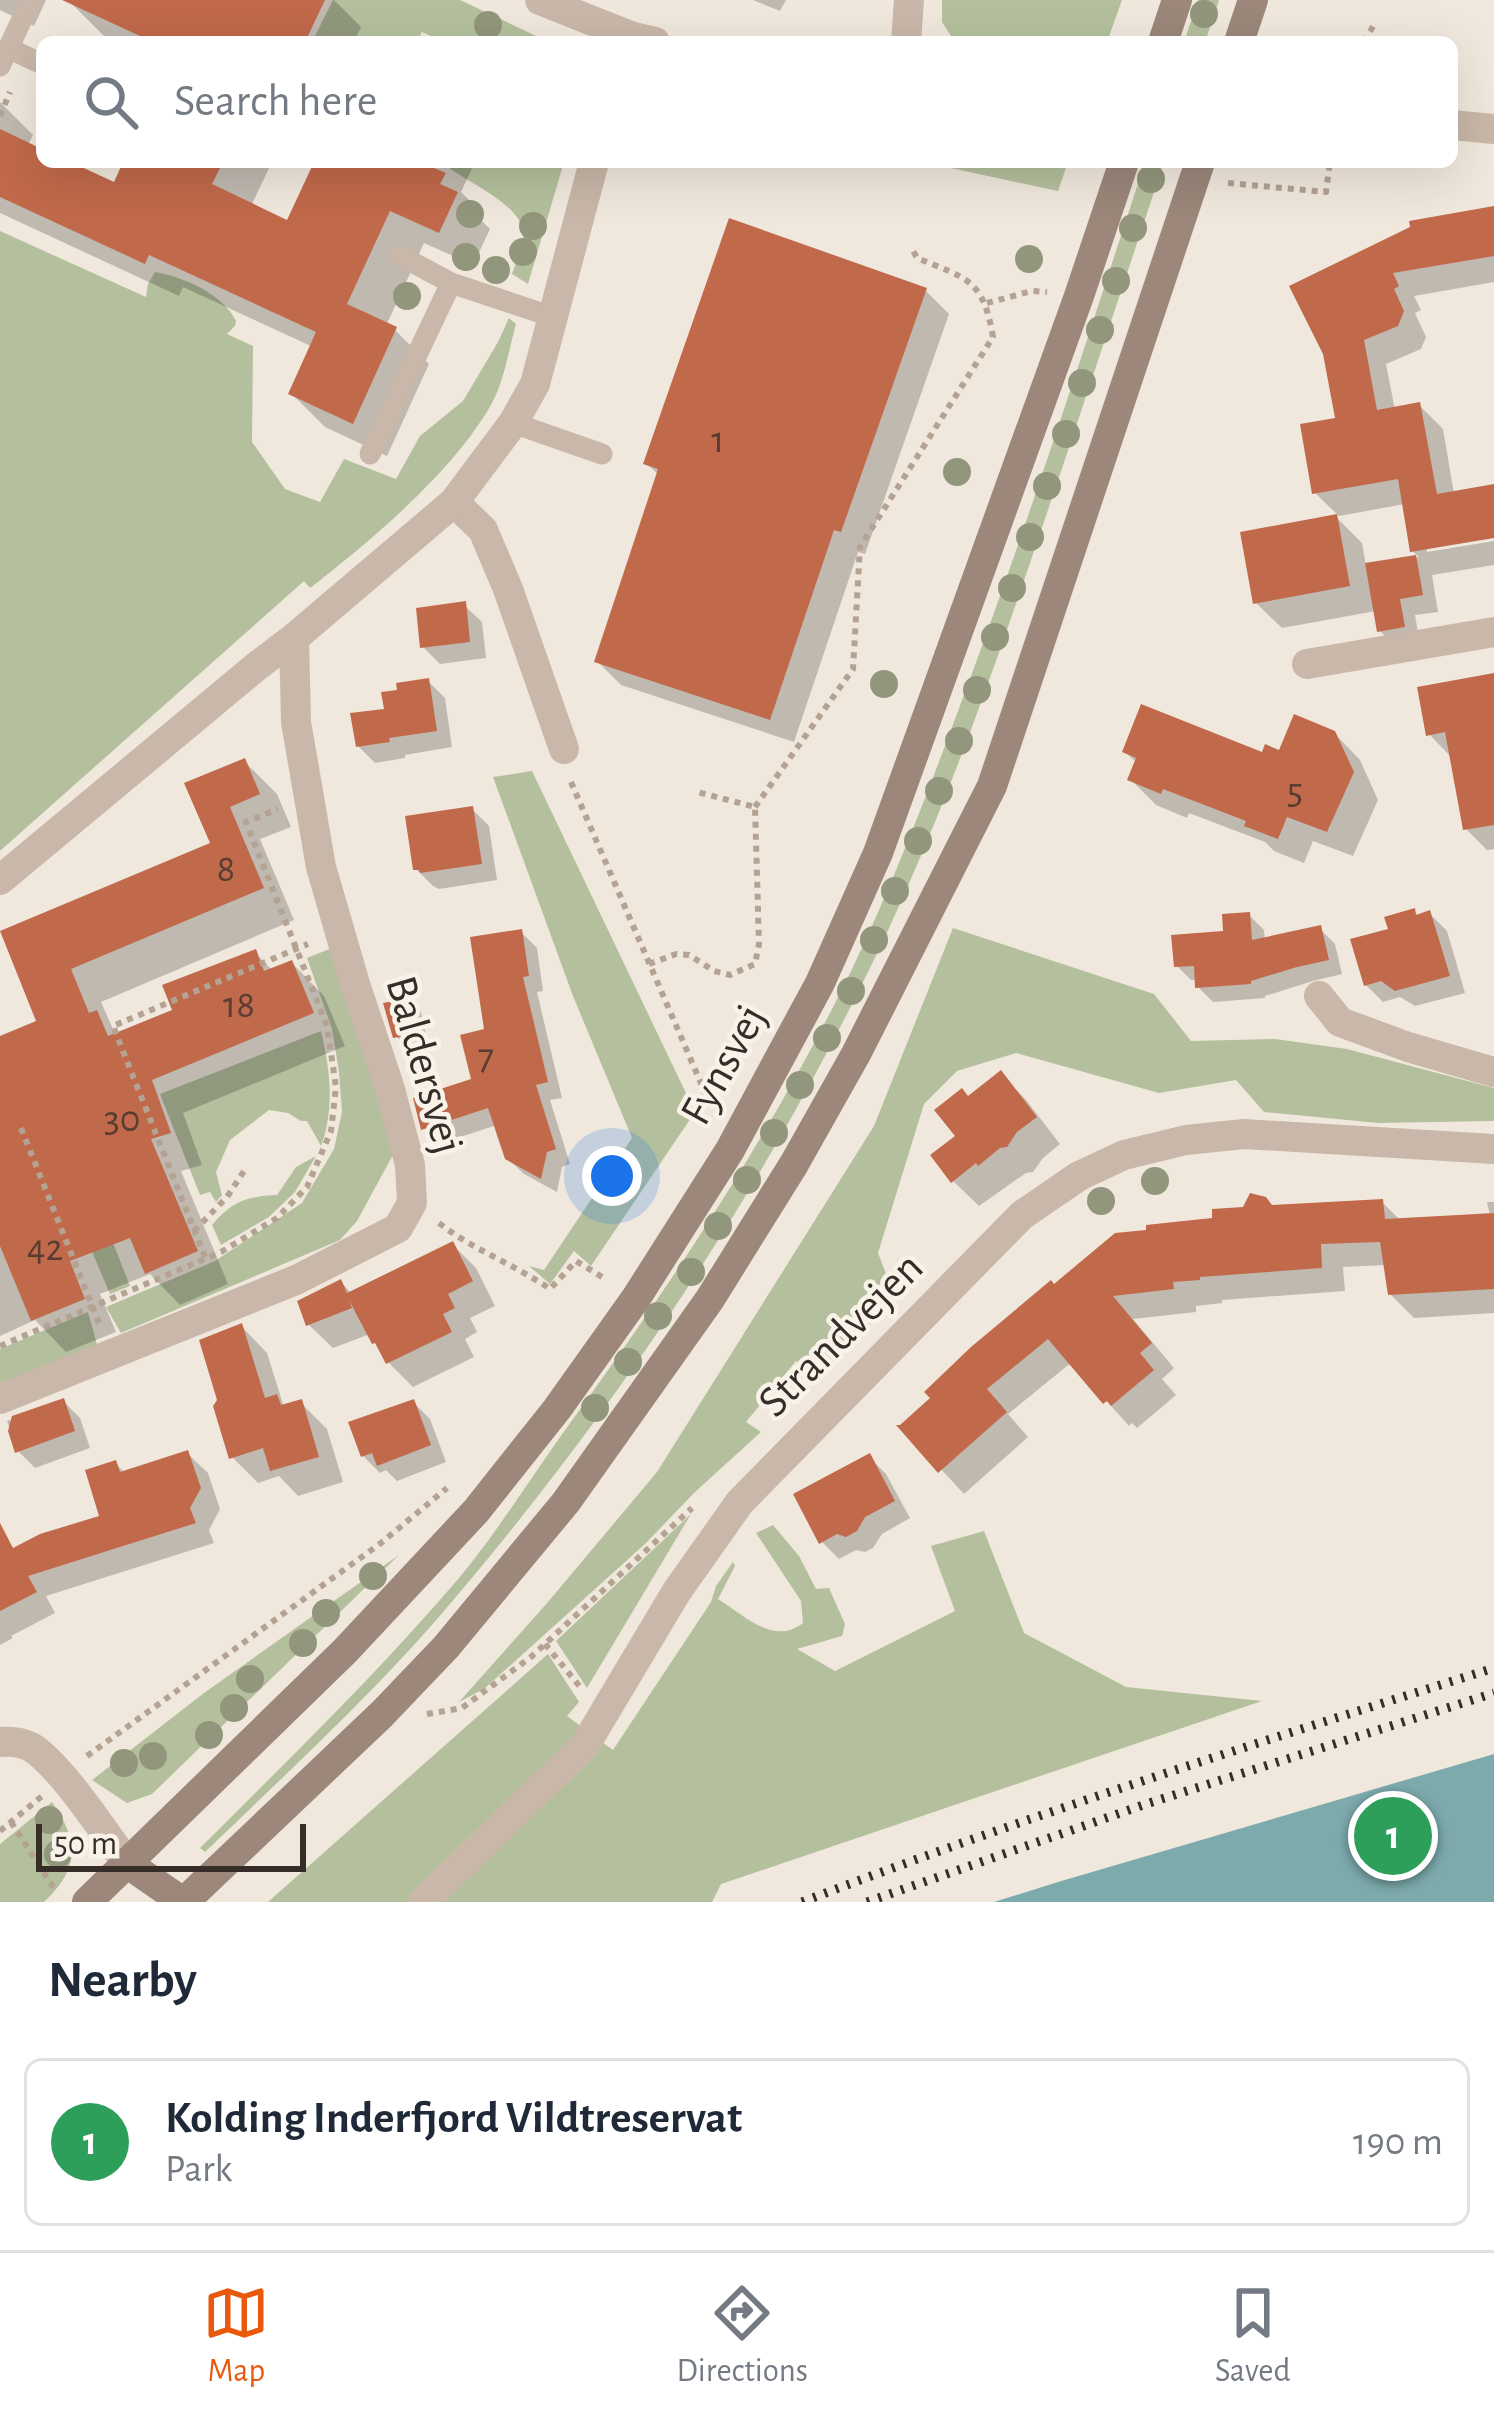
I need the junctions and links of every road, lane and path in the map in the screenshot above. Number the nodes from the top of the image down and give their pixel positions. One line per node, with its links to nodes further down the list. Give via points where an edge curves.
1 (31, 0): 12 (lane)
2 (540, 0): 7 (street)
3 (910, 0): 8 (street)
4 (1177, 0): 9 (main road)
5 (1252, 0): 10 (main road)
6 (1376, 23): 11 (path)
7 (629, 36)
8 (906, 36)
9 (1165, 36)
10 (1241, 36)
11 (1368, 36)
12 (4, 57): 13 (lane)
13 (36, 63)
14 (1458, 126): 15 (street)
15 (1494, 129)
16 (592, 168): 25 (street)
17 (1122, 168): 23 (main road, Fynsvej)
18 (1329, 168): 19 (path, via 1326,192)
19 (1197, 171): 58 (main road, via 992,786 856,1054 710,1299 566,1502)
20 (911, 247): 24 (path, via 917,258 965,278)
21 (400, 255): 22 (lane)
22 (452, 283): 25 (lane); 27 (lane)
23 (1079, 296): 24 (path, via 1033,291); 45 (main road, Fynsvej, via 878,853 820,983)
24 (987, 303): 36 (path, via 992,337 860,547 853,669)
25 (553, 317): 26 (street, via 535,384)
26 (513, 423): 28 (lane); 29 (street)
27 (370, 454)
28 (602, 454)
29 (454, 502): 31 (street); 33 (street, via 483,530)
30 (1494, 632): 32 (street)
31 (294, 638): 35 (street, Baldersvej); 37 (street)
32 (1307, 664)
33 (564, 749): 40 (path, via 570,781)
34 (697, 792): 36 (path)
35 (309, 797): 38 (street, Baldersvej); 39 (path, via 246,822)
36 (755, 807): 40 (path, via 755,964 730,975 689,955)
37 (0, 880)
38 (340, 931): 39 (path); 47 (street, Baldersvej, via 390,1089)
39 (296, 949): 48 (path, via 113,1026); 49 (path, via 327,1026 336,1087 331,1131 307,1187 277,1218)
40 (649, 964): 45 (path)
41 (1319, 996): 42 (street, via 1340,1022)
42 (1494, 1072)
43 (21, 1128): 51 (path)
44 (1494, 1149): 57 (street, Strandvejen, via 1244,1134 1124,1155 1079,1176 1022,1215 740,1502)
45 (730, 1150): 50 (main road, Fynsvej)
46 (246, 1168): 48 (path)
47 (412, 1203): 50 (path, via 550,1288 576,1262); 53 (street, Baldersvej, via 398,1228 296,1280)
48 (194, 1231): 49 (path)
49 (206, 1259): 51 (path)
50 (636, 1298): 63 (main road, Fynsvej, via 476,1511)
51 (93, 1306): 52 (path)
52 (0, 1346)
53 (0, 1400)
54 (450, 1486): 60 (path)
55 (699, 1502): 56 (path)
56 (545, 1644): 57 (path); 58 (path, via 462,1708)
57 (607, 1708): 68 (street, Strandvejen, via 585,1745)
58 (382, 1714): 67 (main road)
59 (0, 1742): 60 (street, via 33,1747)
60 (61, 1776): 61 (path); 63 (street)
61 (11, 1822): 62 (path); 64 (path)
62 (0, 1832)
63 (128, 1864): 65 (main road, Fynsvej); 66 (main road); 67 (main road)
64 (56, 1890)
65 (87, 1902)
66 (145, 1902)
67 (184, 1902)
68 (423, 1902)

